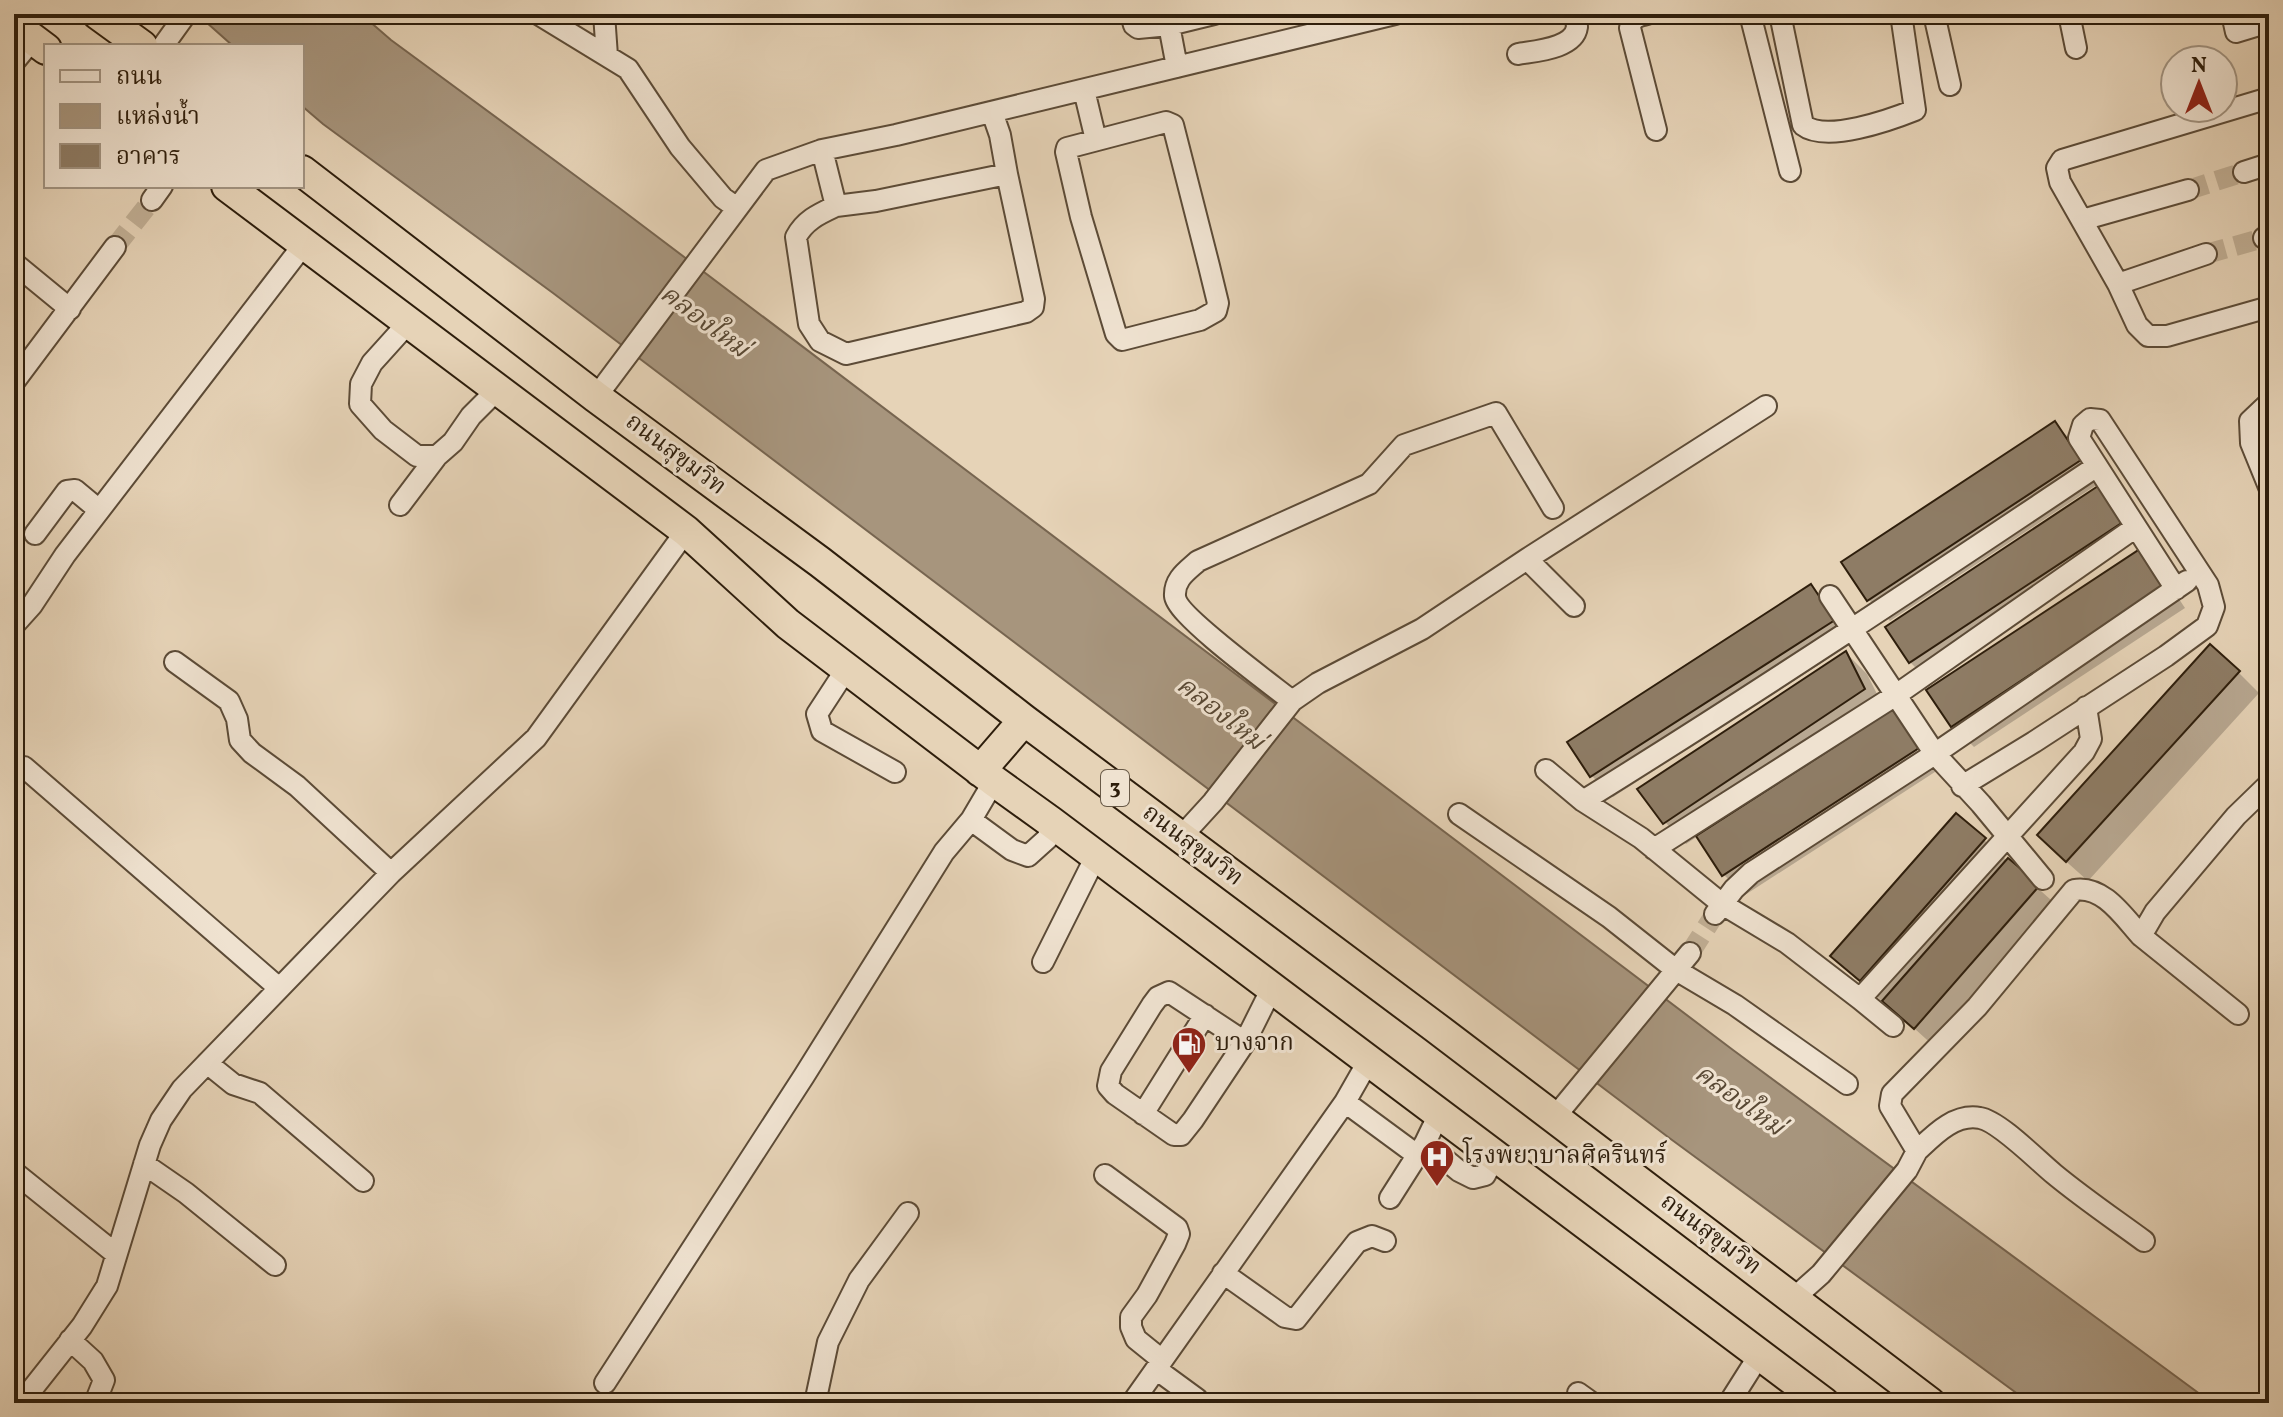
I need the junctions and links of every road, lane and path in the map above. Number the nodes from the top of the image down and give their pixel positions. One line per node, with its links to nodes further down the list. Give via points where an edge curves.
1 (98, 14): 18 (highway)
2 (186, 14): 18 (street)
3 (538, 14): 21 (street)
4 (604, 14): 21 (street)
5 (1131, 14): 17 (street, via 1138,28)
6 (1214, 14): 17 (street)
7 (1395, 14): 22 (street)
8 (1574, 14): 20 (street, via 1577,27 1572,38 1556,48)
9 (1647, 14): 27 (street, via 1636,17 1630,28)
10 (1750, 14): 31 (street)
11 (1780, 14): 12 (street, via 1803,125 1822,132 1884,122 1915,110)
12 (1901, 14)
13 (1934, 14): 23 (street)
14 (2069, 14): 19 (street)
15 (2232, 14): 16 (street, via 2236,32)
16 (2269, 22)
17 (1169, 25): 22 (street)
18 (158, 43)
19 (2076, 48)
20 (1518, 54)
21 (607, 56): 38 (street, via 628,69 680,147)
22 (1177, 67): 24 (street)
23 (1950, 85)
24 (1084, 90): 26 (street); 28 (street)
25 (2269, 98): 39 (street, via 2062,160 2057,168 2060,182)
26 (992, 112): 29 (street); 34 (street)
27 (1656, 130)
28 (1096, 140): 28 (street, via 1166,122 1173,125 1216,311 1122,340 1116,334 1066,152)
29 (822, 150): 37 (street); 38 (street, via 766,170)
30 (2269, 164): 32 (street)
31 (1790, 171)
32 (2244, 172)
33 (304, 173): 50 (highway, ถนนสุขุมวิท / 3)
34 (1007, 174): 37 (street); 37 (street, via 1033,307 846,354 820,341 809,324 796,237 812,218)
35 (230, 188): 40 (highway)
36 (2188, 190): 39 (street)
37 (836, 206)
38 (737, 208): 50 (street)
39 (2082, 220): 44 (street)
40 (304, 244): 47 (highway); 58 (street)
41 (115, 247): 46 (street)
42 (2206, 254): 44 (street)
43 (14, 263): 46 (street)
44 (2118, 284): 45 (street, via 2137,325 2148,336 2167,336)
45 (2269, 307)
46 (70, 309): 48 (street)
47 (409, 322): 49 (highway); 53 (street, via 372,363 361,384 360,404 417,456)
48 (14, 382)
49 (497, 390): 53 (street); 60 (highway)
50 (596, 397): 74 (highway, ถนนสุขุมวิท / 3)
51 (2269, 403): 55 (street, via 2250,421 2251,443)
52 (1766, 406): 62 (street)
53 (437, 456): 56 (street)
54 (2097, 466): 59 (street); 63 (street, via 2079,438 2090,419 2100,420); 68 (street)
55 (2269, 487)
56 (400, 505)
57 (1553, 508): 72 (street, via 1496,413 1404,445 1369,484 1198,561 1176,584 1176,602)
58 (99, 510): 61 (street, via 75,490 67,491); 67 (street)
59 (2136, 527): 64 (street); 71 (street)
60 (686, 531): 70 (highway, via 788,624); 90 (street, via 536,738)
61 (35, 534)
62 (1527, 559): 66 (street); 72 (street, via 1422,629 1318,683)
63 (2199, 573): 64 (street); 73 (street, via 2214,607 2207,626)
64 (2176, 589): 75 (street)
65 (1830, 596): 68 (street)
66 (1574, 606)
67 (14, 625)
68 (1852, 631): 71 (street); 82 (street)
69 (175, 662): 90 (street, via 229,701 240,740 252,753 297,786)
70 (847, 668): 78 (street, via 817,714 822,731); 79 (highway)
71 (1896, 695): 75 (street); 88 (street)
72 (1290, 704): 86 (street)
73 (2086, 707): 81 (street); 87 (street, via 2091,739 2084,752)
74 (1024, 720): 79 (highway); 86 (highway, ถนนสุขุมวิท / 3)
75 (1935, 754): 81 (street); 92 (street, via 1751,873)
76 (24, 767): 97 (street)
77 (1546, 770): 82 (street)
78 (895, 772)
79 (987, 776): 84 (street); 85 (highway)
80 (2269, 784): 93 (street, via 2155,912)
81 (1962, 786): 87 (street)
82 (1583, 801): 88 (street)
83 (1459, 814): 96 (street, via 1609,917)
84 (971, 820): 85 (street, via 1028,856 1048,838); 129 (street, via 944,852)
85 (1051, 822): 89 (highway)
86 (1181, 837): 110 (highway, ถนนสุขุมวิท / 3)
87 (2007, 838): 91 (street); 99 (street)
88 (1654, 849): 92 (street)
89 (1096, 856): 95 (street); 98 (highway)
90 (391, 873): 97 (street)
91 (2043, 879)
92 (1719, 909): 99 (street, via 1787,943)
93 (2141, 936): 100 (street); 112 (street, via 2099,892 2074,890 1977,1007 1892,1094 1890,1106)
94 (1690, 953): 96 (street)
95 (1043, 962)
96 (1670, 977): 106 (street, via 1735,1005); 110 (street)
97 (279, 988): 105 (street)
98 (1272, 988): 103 (street); 104 (highway)
99 (1860, 999): 102 (street)
100 (2238, 1014)
101 (1205, 1015): 103 (street); 108 (street); 108 (street, via 1169,992 1152,1005 1108,1086)
102 (1893, 1026)
103 (1245, 1042): 108 (street, via 1181,1135)
104 (1369, 1060): 107 (street); 109 (highway)
105 (207, 1063): 114 (street, via 161,1120); 117 (street, via 233,1084 260,1093)
106 (1847, 1084)
107 (1345, 1102): 111 (street); 124 (street)
108 (1143, 1114)
109 (1439, 1114): 111 (street); 113 (highway)
110 (1554, 1118): 125 (highway, ถนนสุขุมวิท / 3)
111 (1421, 1149): 113 (street, via 1473,1178 1485,1175); 118 (street)
112 (1917, 1151): 121 (street, via 1940,1129 1981,1118); 125 (street, via 1821,1274)
113 (1493, 1154): 127 (highway)
114 (144, 1164): 122 (street); 123 (street)
115 (14, 1172): 122 (street)
116 (1105, 1175): 128 (street, via 1179,1234 1131,1317 1136,1339)
117 (363, 1181)
118 (1390, 1198)
119 (908, 1213): 133 (street, via 859,1280 828,1342)
120 (1385, 1241): 124 (street, via 1372,1236 1357,1242 1296,1319 1285,1317)
121 (2144, 1241)
122 (116, 1254): 126 (street, via 107,1286)
123 (275, 1265)
124 (1223, 1273): 128 (street)
125 (1794, 1298): 137 (highway, ถนนสุขุมวิท / 3)
126 (70, 1340): 131 (street); 132 (street, via 104,1380)
127 (1760, 1354): 135 (street); 136 (highway)
128 (1159, 1365): 130 (street); 134 (street)
129 (605, 1383)
130 (1197, 1399)
131 (21, 1403)
132 (95, 1403)
133 (815, 1403)
134 (1132, 1403)
135 (1729, 1403)
136 (1824, 1403)
137 (1930, 1403)

